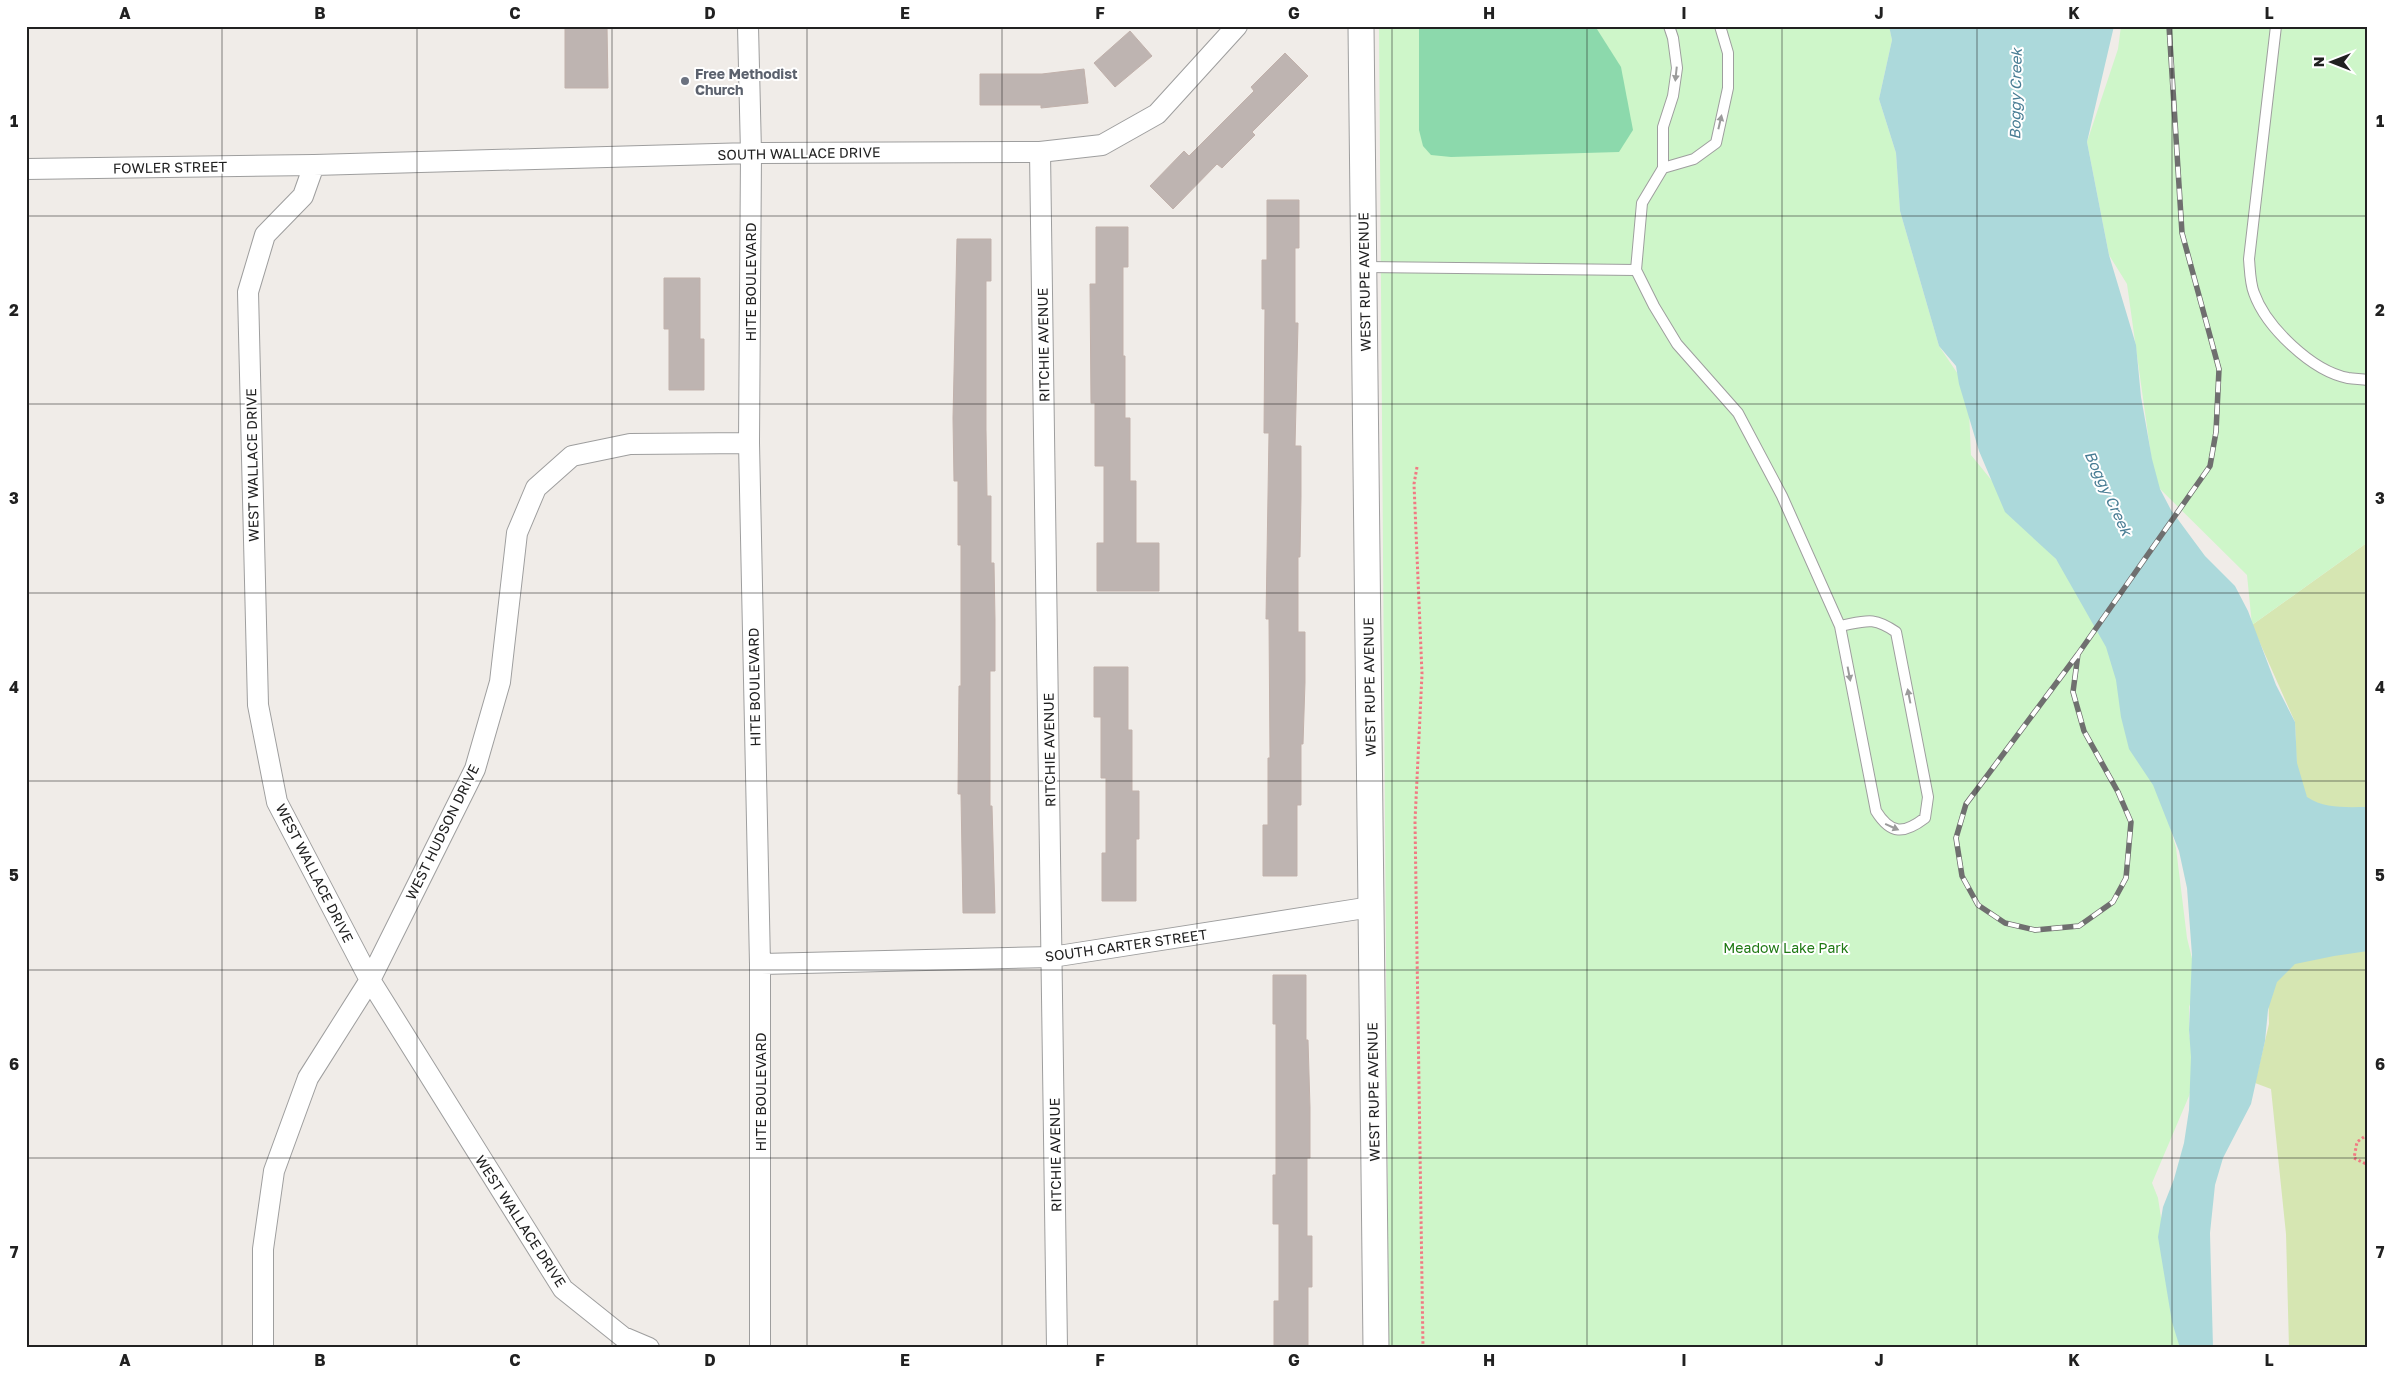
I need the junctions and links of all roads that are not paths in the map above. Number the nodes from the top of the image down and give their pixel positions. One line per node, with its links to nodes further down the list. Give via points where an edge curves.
1 (748, 26): 8 (street, HITE BOULEVARD)
2 (1237, 26): 7 (street, SOUTH WALLACE DRIVE, via 1157,114 1102,145)
3 (1361, 26): 12 (street, WEST RUPE AVENUE)
4 (1669, 26): 10 (lane, one-way to 10, via 1677,68 1673,96 1663,127)
5 (1720, 26): 10 (lane, one-way to 5, via 1694,159 1716,143 1728,88 1728,53)
6 (2276, 26): 14 (lane, via 2249,259 2253,292 2265,317 2320,367 2347,378)
7 (1040, 152): 8 (street, SOUTH WALLACE DRIVE); 18 (street, RITCHIE AVENUE)
8 (751, 153): 9 (street, SOUTH WALLACE DRIVE); 15 (street, HITE BOULEVARD)
9 (314, 165): 11 (street, FOWLER STREET); 20 (street, WEST WALLACE DRIVE, via 303,196 265,235 248,292 258,705 277,802)
10 (1663, 168): 13 (lane, via 1642,203)
11 (26, 169)
12 (1364, 267): 13 (lane); 17 (street, WEST RUPE AVENUE)
13 (1636, 270): 16 (lane, via 1677,344 1738,413 1782,496)
14 (2368, 380)
15 (749, 443): 19 (street, HITE BOULEVARD); 20 (street, WEST HUDSON DRIVE, via 630,444 572,456 536,488 518,533 500,682 475,769)
16 (1840, 626): 16 (lane, one-way to 16, via 1876,811 1884,824 1901,831 1925,818 1928,797 1896,632 1880,621)
17 (1371, 907): 18 (street, SOUTH CARTER STREET); 25 (street, WEST RUPE AVENUE)
18 (1052, 958): 19 (street, SOUTH CARTER STREET); 24 (street, RITCHIE AVENUE)
19 (760, 964): 23 (street, HITE BOULEVARD)
20 (370, 980): 21 (street, WEST HUDSON DRIVE, via 308,1078 274,1170 263,1249); 22 (street, WEST WALLACE DRIVE, via 563,1289 623,1337)
21 (263, 1348)
22 (649, 1348)
23 (760, 1348)
24 (1057, 1348)
25 (1376, 1348)

